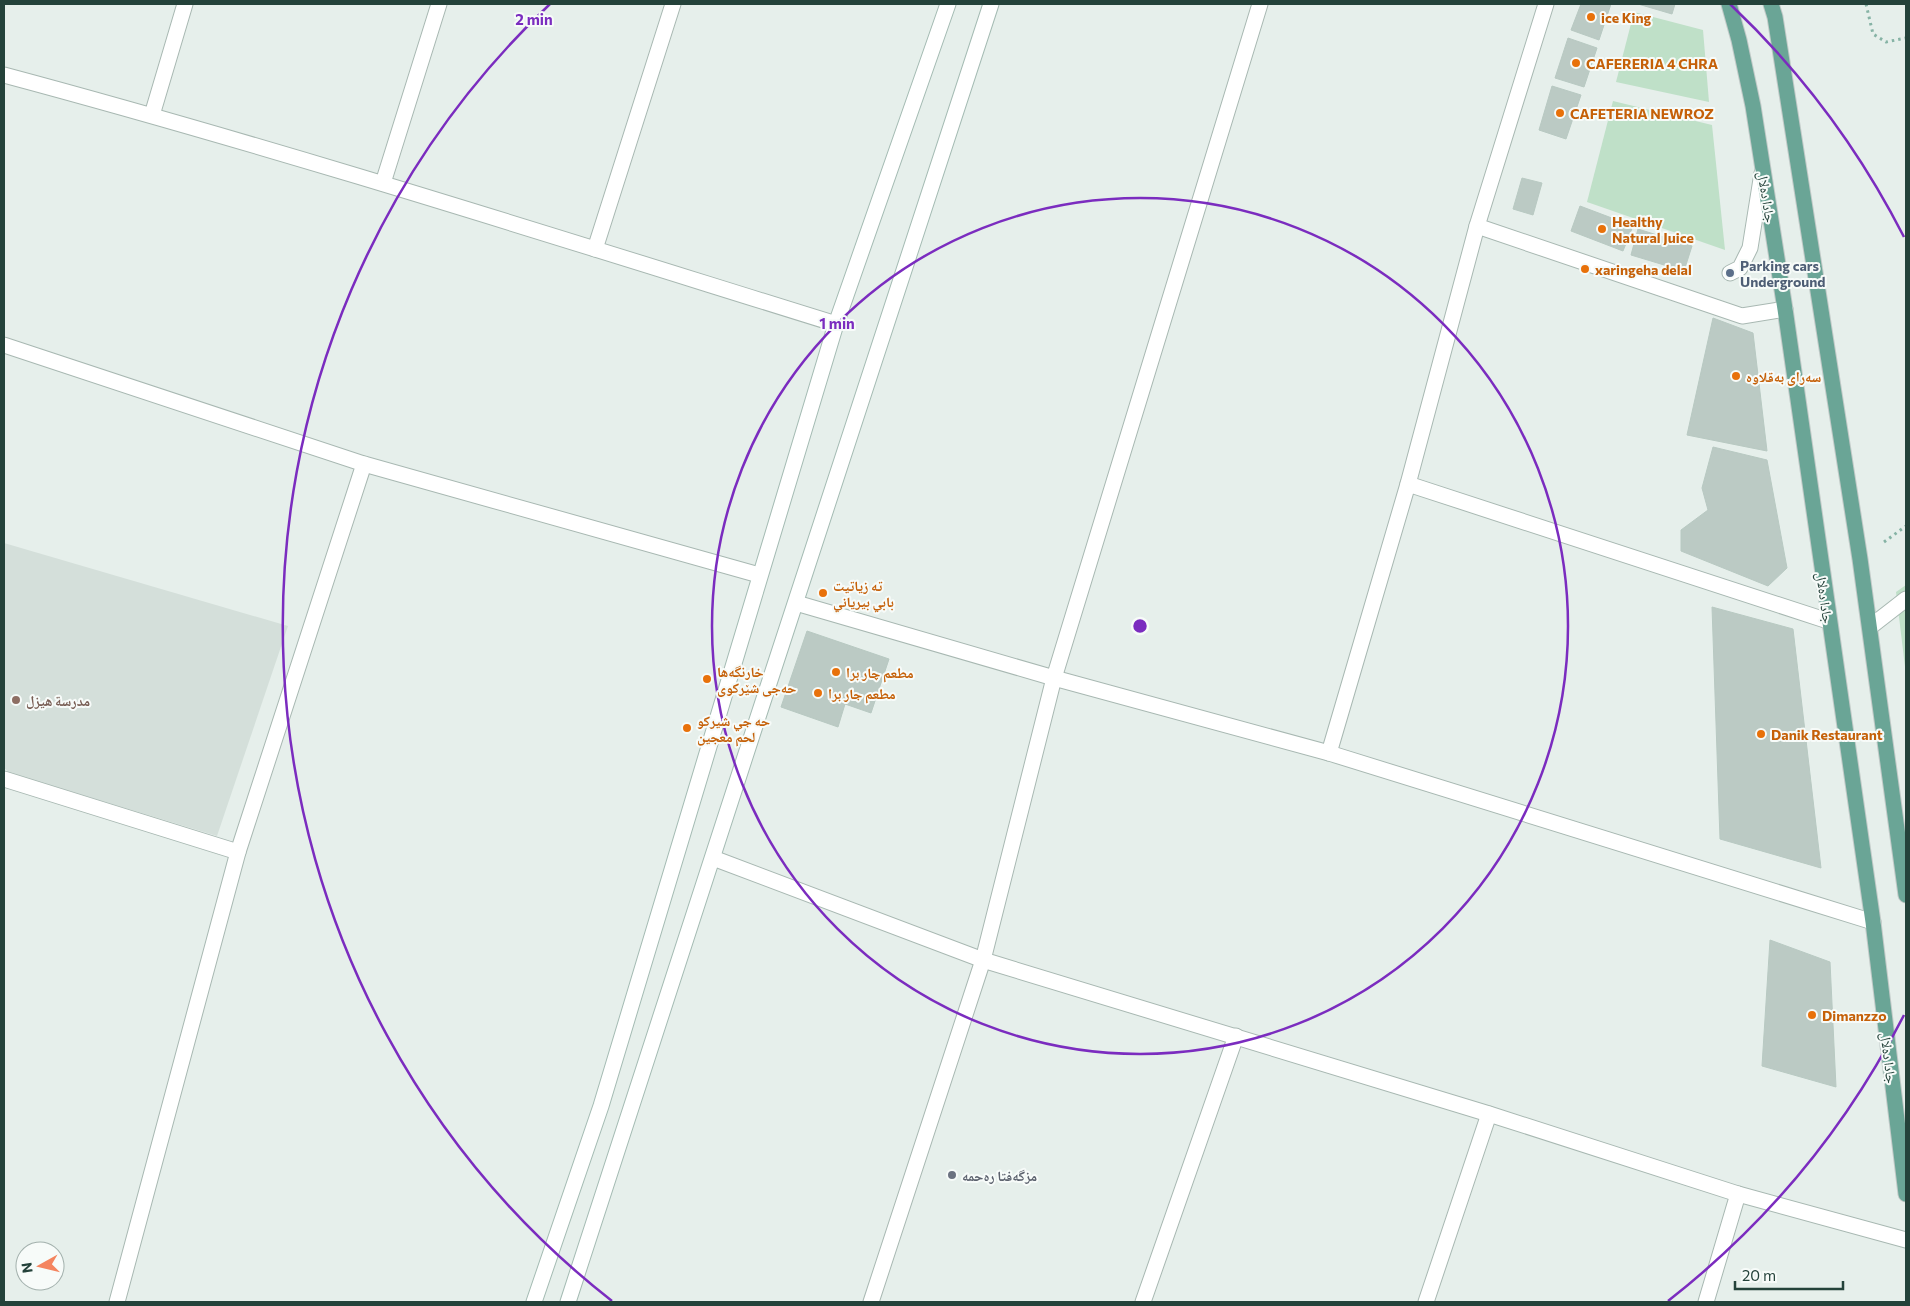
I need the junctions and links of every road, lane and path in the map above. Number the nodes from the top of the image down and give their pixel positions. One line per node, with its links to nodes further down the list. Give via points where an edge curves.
1 (185, 4): 13 (street)
2 (439, 4): 15 (street)
3 (673, 4): 17 (street)
4 (948, 4): 20 (street)
5 (991, 4): 28 (street)
6 (1260, 4): 31 (street)
7 (1546, 4): 16 (street)
8 (1729, 4): 14 (main road, جادا دەلال, via 1749,88)
9 (1771, 4): 30 (main road)
10 (1866, 4): 11 (path, via 1873,34 1886,42)
11 (1906, 38)
12 (4, 75): 13 (street)
13 (152, 115): 15 (street)
14 (1762, 169): 18 (street, via 1750,248 1740,268); 19 (main road, جادا دەلال)
15 (383, 183): 17 (street)
16 (1477, 226): 19 (street, via 1742,316); 23 (street)
17 (595, 249): 20 (street)
18 (1730, 273)
19 (1785, 309): 29 (main road, جادا دەلال)
20 (836, 324): 26 (street)
21 (4, 345): 22 (street)
22 (364, 464): 26 (street); 34 (street)
23 (1408, 484): 29 (street); 32 (street)
24 (1906, 526): 25 (path)
25 (1886, 541)
26 (760, 575): 45 (street, via 601,1106)
27 (1906, 599): 30 (street)
28 (796, 603): 31 (street); 35 (street)
29 (1828, 621): 37 (main road, جادا دەلال)
30 (1870, 627): 36 (main road)
31 (1054, 678): 32 (street); 38 (street)
32 (1329, 753): 37 (street)
33 (4, 779): 34 (street)
34 (238, 852): 44 (street)
35 (713, 858): 38 (street); 46 (street)
36 (1906, 896)
37 (1873, 922): 42 (main road, جادا دەلال)
38 (983, 960): 39 (street); 47 (street)
39 (1236, 1036): 40 (street); 48 (street)
40 (1488, 1114): 41 (street); 49 (street)
41 (1738, 1194): 43 (street); 50 (street)
42 (1906, 1194)
43 (1906, 1240)
44 (118, 1302)
45 (534, 1302)
46 (568, 1302)
47 (871, 1302)
48 (1143, 1302)
49 (1426, 1302)
50 (1706, 1302)

